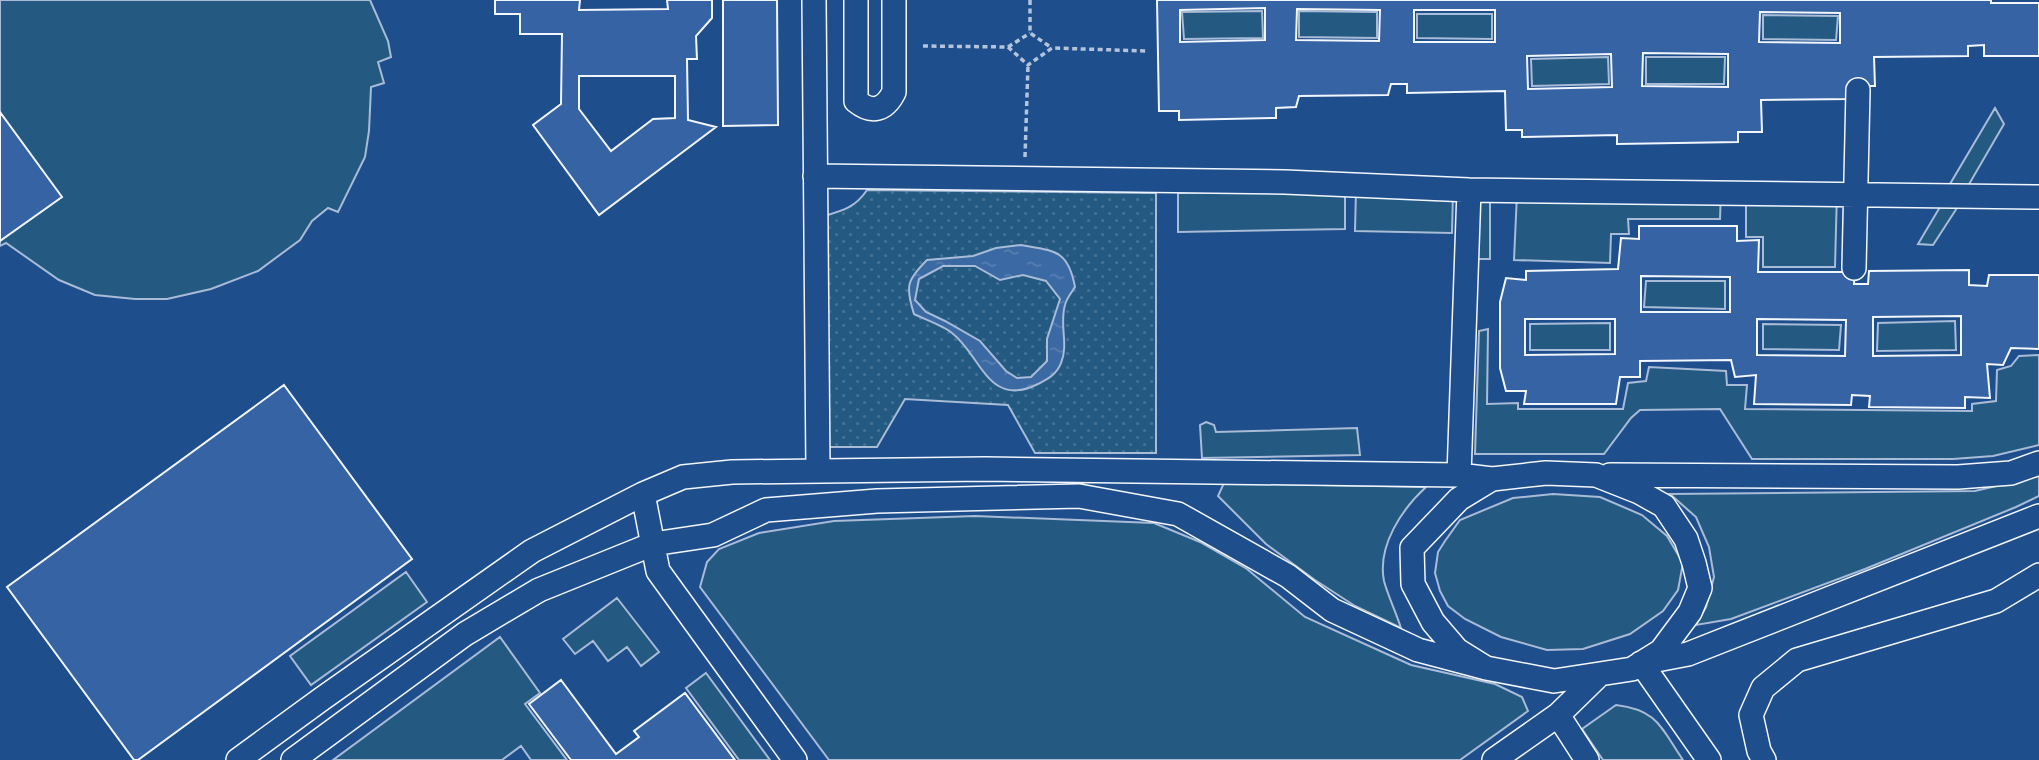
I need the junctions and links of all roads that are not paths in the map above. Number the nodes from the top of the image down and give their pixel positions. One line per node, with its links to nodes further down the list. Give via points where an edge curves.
1 (814, 0): 5 (street)
2 (856, 0): 3 (street, via 856,101 875,109 888,103 894,92)
3 (894, 0)
4 (1858, 90): 7 (street)
5 (816, 176): 6 (street, via 1285,182); 11 (street)
6 (1469, 190): 7 (street); 12 (street)
7 (1856, 195): 8 (street); 9 (street)
8 (2039, 197)
9 (1854, 268)
10 (2039, 463): 13 (street, via 2011,473 1958,477)
11 (818, 471): 12 (street); 15 (street, via 683,477)
12 (1459, 475): 14 (street)
13 (1596, 475): 14 (street, via 1546,473); 19 (street, via 1664,506 1686,539 1700,588 1690,612 1661,651)
14 (1493, 479): 20 (street, via 1459,499 1412,548 1413,584 1433,622 1457,650)
15 (643, 494): 17 (street); 23 (street, via 533,551)
16 (2039, 516): 19 (street, via 1688,654)
17 (653, 544): 20 (street, via 713,535 766,510 877,500 1079,496 1178,514 1289,576 1332,610 1418,650); 24 (street, via 539,590 465,634); 25 (street, via 658,571)
18 (2039, 575): 29 (street, via 1996,601 1797,660 1763,688 1751,715)
19 (1641, 663): 21 (street); 28 (street)
20 (1486, 668): 21 (street, via 1554,681)
21 (1600, 674): 22 (street)
22 (1558, 715): 26 (street); 27 (street)
23 (238, 760)
24 (293, 760)
25 (795, 760)
26 (1494, 760)
27 (1587, 760)
28 (1709, 760)
29 (1764, 760)

